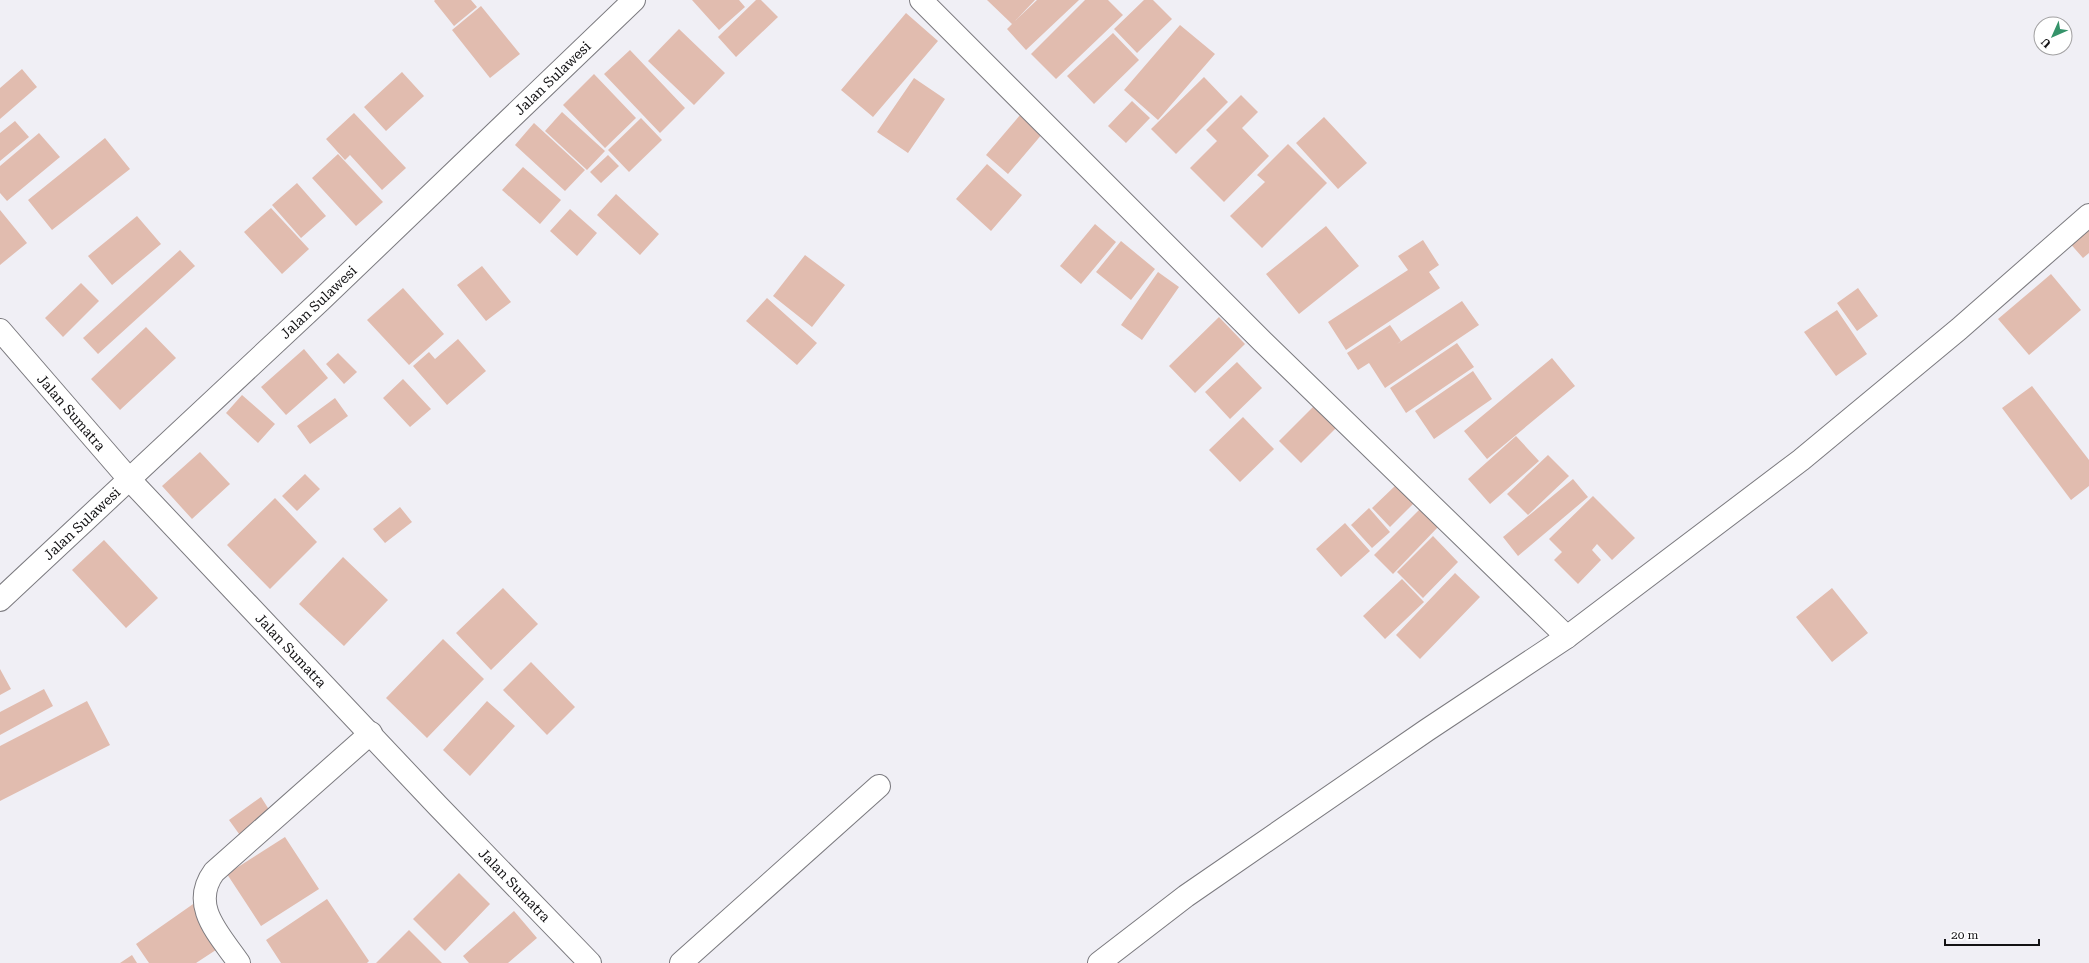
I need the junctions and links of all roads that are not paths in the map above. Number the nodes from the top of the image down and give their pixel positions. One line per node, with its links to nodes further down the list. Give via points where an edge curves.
1 (634, 0): 5 (street, Jalan Sulawesi, via 320,301)
2 (921, 0): 7 (street, via 1263,342)
3 (2089, 215): 7 (street, via 1959,329 1801,460)
4 (0, 330): 5 (street, Jalan Sumatra)
5 (129, 479): 6 (street, Jalan Sulawesi); 8 (street, Jalan Sumatra)
6 (0, 600)
7 (1567, 637): 13 (street, via 1186,896)
8 (371, 733): 10 (street, via 208,880 204,904 208,919); 11 (street, Jalan Sumatra)
9 (879, 786): 12 (street)
10 (239, 963)
11 (590, 963)
12 (680, 963)
13 (1099, 963)

